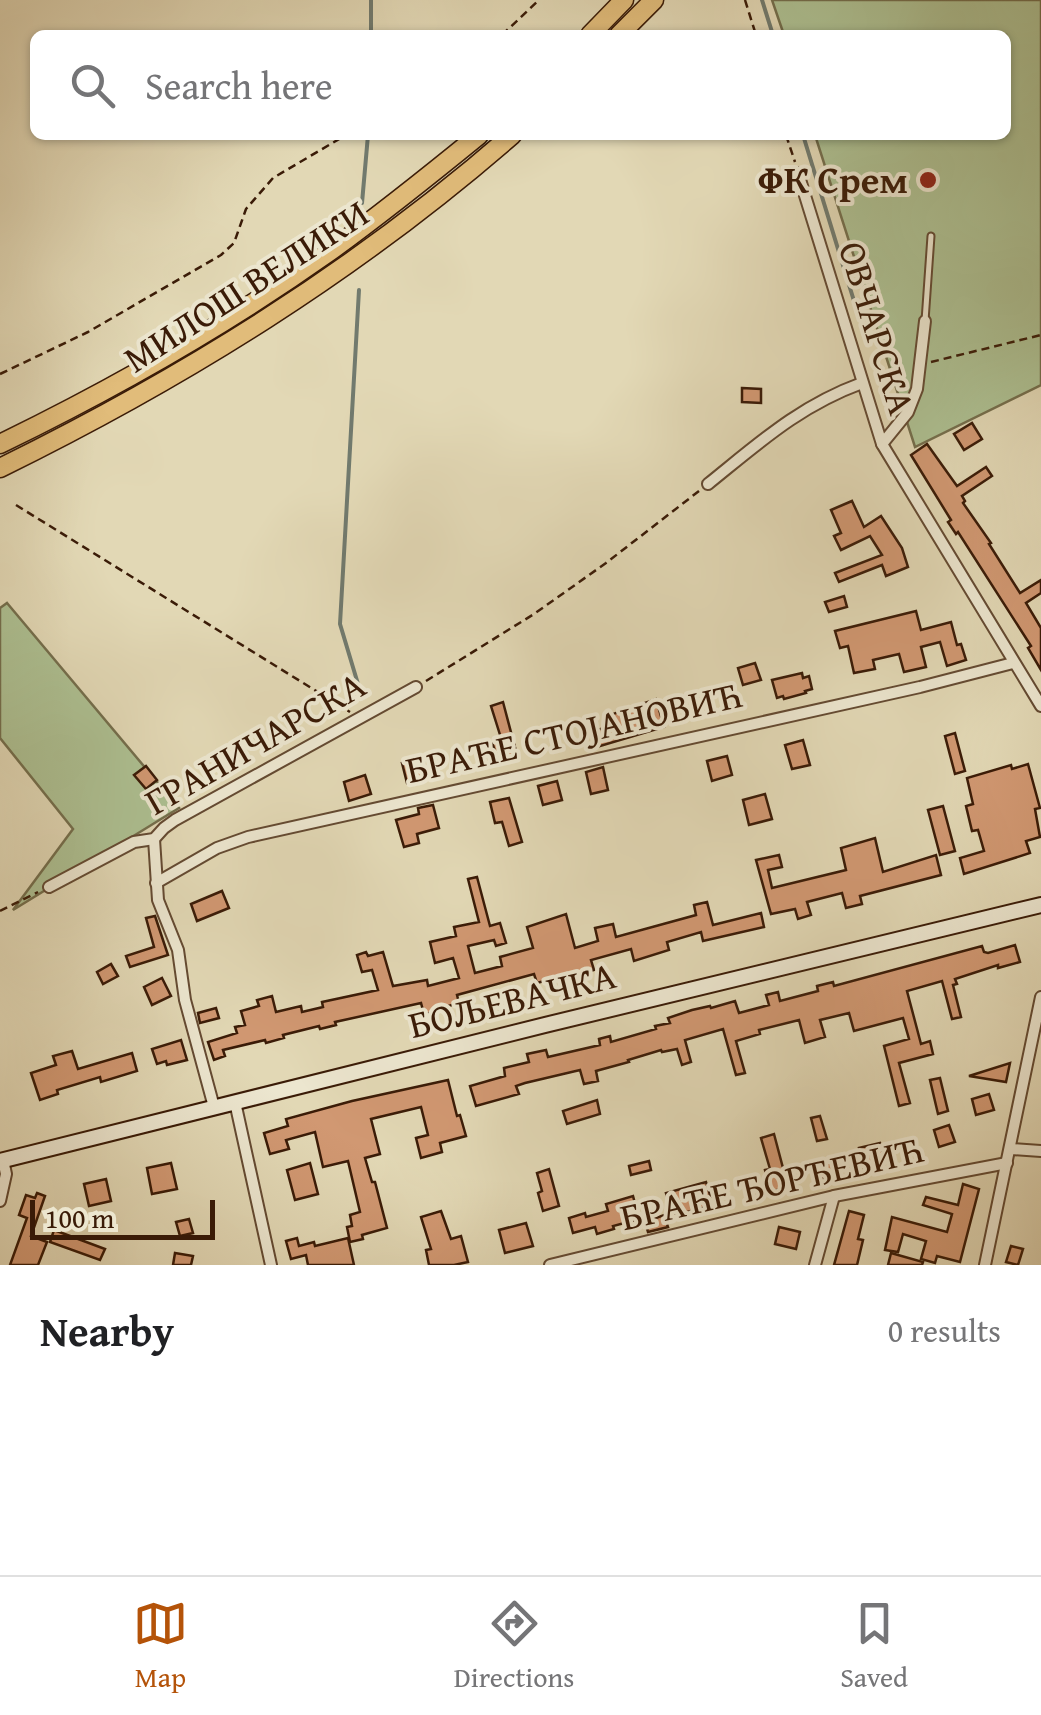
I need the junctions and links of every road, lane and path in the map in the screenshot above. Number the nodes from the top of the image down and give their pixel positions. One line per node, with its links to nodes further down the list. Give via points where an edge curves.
1 (539, 0): 5 (path)
2 (624, 0): 6 (highway)
3 (654, 0): 7 (highway)
4 (745, 0): 8 (path)
5 (507, 30)
6 (595, 30)
7 (624, 30)
8 (754, 30)
9 (338, 140): 18 (path, via 273,178 246,209 234,244 221,255)
10 (473, 140): 20 (highway, МИЛОШ ВЕЛИКИ, via 267,294)
11 (506, 140): 22 (highway, МИЛОШ ВЕЛИКИ, via 279,312)
12 (788, 140): 13 (path)
13 (798, 174): 19 (street, ОВЧАРСКА)
14 (931, 236): 15 (lane)
15 (925, 320): 17 (street)
16 (1041, 335): 17 (path)
17 (920, 364): 21 (street, via 908,412)
18 (0, 374)
19 (862, 383): 21 (street, ОВЧАРСКА); 23 (street, via 794,416)
20 (0, 444)
21 (882, 444): 25 (street, ОВЧАРСКА)
22 (0, 468)
23 (708, 484): 26 (path, ГРАНИЧАРСКА, via 534,614)
24 (16, 505): 28 (path)
25 (1013, 663): 27 (street, ОВЧАРСКА); 30 (street, БРАЋЕ СТОЈАНОВИЋ, via 248,836)
26 (416, 686): 28 (street, ГРАНИЧАРСКА)
27 (1041, 706)
28 (359, 718): 29 (street, ГРАНИЧАРСКА)
29 (154, 838): 30 (street); 31 (street, ГРАНИЧАРСКА)
30 (156, 882): 36 (street)
31 (49, 887): 33 (path)
32 (1041, 905): 35 (main road, БОЉЕВАЧКА)
33 (0, 911)
34 (1041, 997): 37 (street)
35 (235, 1102): 36 (main road, БОЉЕВАЧКА); 43 (street)
36 (214, 1107): 39 (main road, БОЉЕВАЧКА)
37 (1010, 1149): 38 (street); 40 (street)
38 (1041, 1151)
39 (2, 1161): 42 (street)
40 (1008, 1163): 41 (street, БРАЋЕ ЂОРЂЕВИЋ); 46 (street)
41 (834, 1196): 44 (street, БРАЋЕ ЂОРЂЕВИЋ); 45 (street)
42 (0, 1200)
43 (271, 1265)
44 (550, 1265)
45 (815, 1265)
46 (984, 1265)

